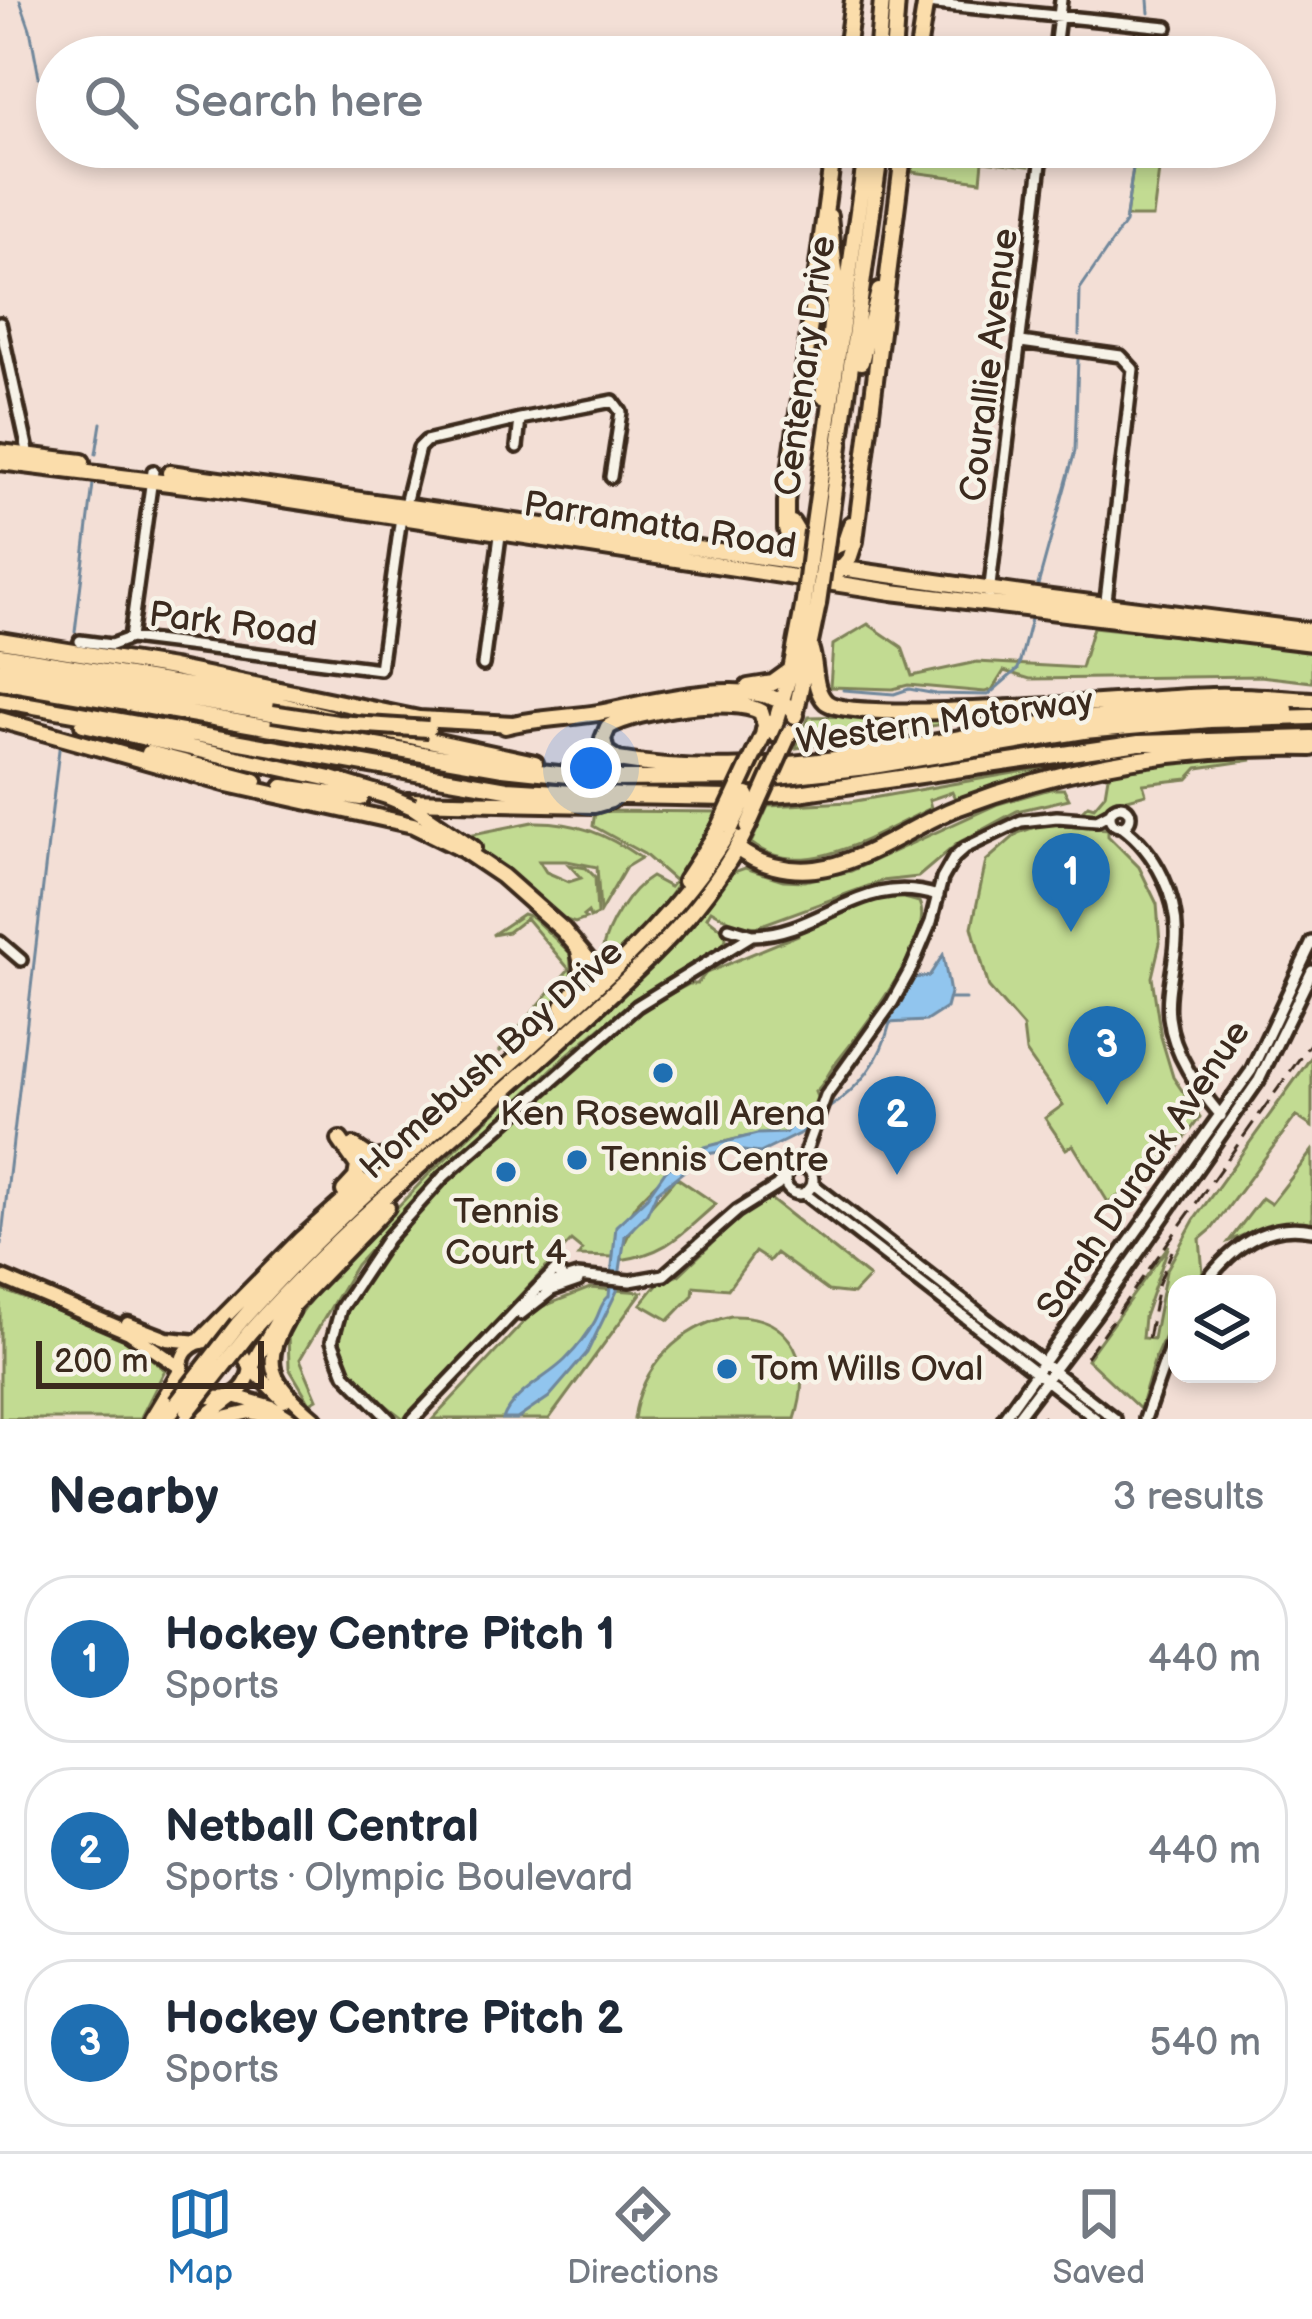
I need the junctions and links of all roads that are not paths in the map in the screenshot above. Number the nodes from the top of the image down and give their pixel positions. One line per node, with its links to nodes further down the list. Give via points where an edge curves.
1 (853, 0): 8 (highway)
2 (882, 0): 9 (highway)
3 (897, 0): 10 (highway)
4 (1061, 0): 6 (street)
5 (924, 1): 6 (street); 11 (highway)
6 (1058, 18): 7 (street); 12 (street)
7 (1167, 27)
8 (848, 36)
9 (879, 36)
10 (894, 36)
11 (919, 36)
12 (1056, 36)
13 (832, 168): 33 (highway)
14 (833, 168): 29 (highway, via 836,280)
15 (864, 168): 29 (highway, Centenary Drive)
16 (878, 168): 23 (highway, Centenary Drive)
17 (901, 168): 19 (highway)
18 (1041, 168): 21 (street, Courallie Avenue)
19 (889, 270): 23 (highway, via 856,396); 32 (highway)
20 (0, 323): 22 (street)
21 (1022, 342): 44 (street, Courallie Avenue); 46 (street, via 1121,356 1133,369)
22 (5, 374): 27 (street)
23 (847, 400): 37 (highway, Centenary Drive)
24 (520, 419): 25 (street); 31 (street, via 613,401 621,412); 34 (street, via 422,444)
25 (517, 447)
26 (0, 452): 27 (highway, Parramatta Road)
27 (30, 461): 28 (highway, Parramatta Road); 30 (highway, Parramatta Road)
28 (0, 462)
29 (822, 467): 37 (highway, Centenary Drive)
30 (153, 476): 34 (highway, Parramatta Road); 48 (street)
31 (611, 477)
32 (862, 484): 33 (highway, via 847,538 831,548 799,538); 38 (highway)
33 (790, 485): 36 (highway)
34 (404, 512): 35 (highway, Parramatta Road); 48 (street, Park Road, via 380,670)
35 (501, 527): 39 (highway, Parramatta Road); 43 (highway, Parramatta Road); 54 (street)
36 (786, 529): 39 (highway); 40 (highway)
37 (820, 532): 45 (highway, Centenary Drive, bridge)
38 (855, 541): 41 (highway); 42 (highway)
39 (757, 556): 40 (highway, Parramatta Road)
40 (796, 560): 41 (highway, Parramatta Road); 43 (highway)
41 (842, 567): 42 (highway, Parramatta Road); 43 (highway)
42 (860, 569): 44 (highway, Parramatta Road)
43 (820, 581): 44 (highway, Parramatta Road)
44 (988, 597): 46 (highway, Parramatta Road)
45 (811, 603): 51 (highway, Centenary Drive); 56 (highway, Centenary Drive)
46 (1105, 611): 47 (highway, Parramatta Road); 50 (highway, Parramatta Road)
47 (1312, 631)
48 (130, 638): 53 (street, Park Road)
49 (0, 640): 57 (highway)
50 (1312, 643)
51 (811, 650): 61 (highway, via 822,698 847,709); 64 (highway, Centenary Drive)
52 (0, 655): 57 (highway, Western Motorway)
53 (79, 659): 57 (highway, Western Motorway); 67 (highway, via 419,718); 67 (highway, bridge, via 272,713 338,723); 72 (highway, Western Motorway)
54 (483, 665)
55 (0, 669): 57 (highway)
56 (791, 670): 59 (highway, via 762,686); 62 (highway, Centenary Drive)
57 (60, 671): 58 (highway, Western Motorway); 72 (highway, Western Motorway, via 74,696)
58 (0, 681)
59 (678, 697): 62 (highway, via 747,693); 67 (highway)
60 (0, 700): 66 (highway, via 34,707)
61 (1312, 700)
62 (783, 701): 64 (highway); 69 (highway, Centenary Drive)
63 (1312, 714): 69 (highway, via 1106,716 838,759 736,766 627,762 609,756 603,739 626,719 735,705 761,712); 72 (highway, Western Motorway, via 1130,726 768,778)
64 (796, 715): 78 (highway, Homebush Bay Drive, bridge)
65 (0, 719): 66 (highway)
66 (54, 723): 68 (highway)
67 (513, 724)
68 (71, 727): 73 (highway, Western Motorway, via 507,789); 74 (highway, via 264,783); 75 (highway, bridge, via 331,779); 77 (highway, via 228,784)
69 (768, 734): 76 (highway, Homebush Bay Drive, bridge)
70 (1312, 738): 73 (highway, Western Motorway, via 1139,742 798,793)
71 (1312, 748): 78 (highway, via 1181,751 1072,770 953,809 816,869 772,865)
72 (586, 778)
73 (623, 796): 75 (highway, Western Motorway, via 594,805)
74 (361, 798)
75 (410, 804): 77 (highway)
76 (725, 828): 78 (highway); 87 (highway, Homebush Bay Drive, via 688,890 627,956)
77 (449, 836): 84 (highway)
78 (737, 848): 87 (highway, Homebush Bay Drive, via 682,923)
79 (938, 896): 81 (street, via 884,889); 90 (street, via 950,864 972,844 1022,821 1076,816 1121,824 1161,873 1175,915 1169,991 1180,1057); 93 (street, via 902,985 826,1095)
80 (729, 928): 81 (street)
81 (752, 935): 123 (street, via 637,1006 443,1177 387,1239 341,1308 332,1341 345,1374)
82 (0, 942): 85 (street)
83 (1312, 942): 90 (street, Sarah Durack Avenue)
84 (576, 947): 87 (highway, via 595,968); 88 (highway, via 582,973 574,995)
85 (21, 960)
86 (1312, 971): 90 (street, Sarah Durack Avenue, via 1275,1052)
87 (618, 977): 88 (highway, Homebush Bay Drive); 92 (highway, Homebush Bay Drive)
88 (490, 1082): 89 (highway, Homebush Bay Drive)
89 (462, 1107): 91 (highway); 106 (highway, Homebush Bay Drive, via 314,1241)
90 (1226, 1118): 111 (street, Sarah Durack Avenue)
91 (398, 1153): 100 (highway); 100 (highway, via 367,1158 343,1139 358,1172)
92 (424, 1164): 104 (highway); 106 (highway, Homebush Bay Drive)
93 (800, 1167): 94 (street); 95 (street)
94 (787, 1174): 96 (street, via 786,1185); 98 (street)
95 (813, 1184): 96 (street); 97 (street)
96 (800, 1193): 97 (street); 98 (street)
97 (827, 1202): 111 (street)
98 (742, 1207): 103 (street, via 671,1271 630,1281)
99 (1312, 1230): 101 (street, via 1250,1238)
100 (301, 1239): 107 (highway)
101 (1212, 1275)
102 (0, 1277): 105 (main road)
103 (565, 1280): 124 (street); 124 (street, via 550,1272)
104 (303, 1293): 110 (highway); 122 (main road, via 274,1342 271,1363 281,1388)
105 (76, 1307): 107 (main road, via 167,1339); 112 (main road, via 143,1340)
106 (244, 1328): 115 (highway, Homebush Bay Drive, bridge)
107 (199, 1341): 108 (main road); 112 (main road, via 184,1353)
108 (217, 1341)
109 (1168, 1354): 129 (street)
110 (248, 1363): 114 (main road, via 246,1384); 122 (main road)
111 (1046, 1371): 125 (street, Sarah Durack Avenue); 126 (street, Sarah Durack Avenue); 127 (street); 128 (street)
112 (182, 1373): 116 (highway)
113 (210, 1397): 114 (main road)
114 (232, 1397): 118 (highway); 121 (main road)
115 (183, 1411): 117 (highway, Homebush Bay Drive)
116 (152, 1419)
117 (166, 1419)
118 (203, 1419)
119 (220, 1419): 120 (main road, via 250,1412)
120 (280, 1419)
121 (291, 1419)
122 (310, 1419)
123 (389, 1419)
124 (417, 1419)
125 (1003, 1419)
126 (1016, 1419)
127 (1096, 1419)
128 (1115, 1419)
129 (1145, 1419)

